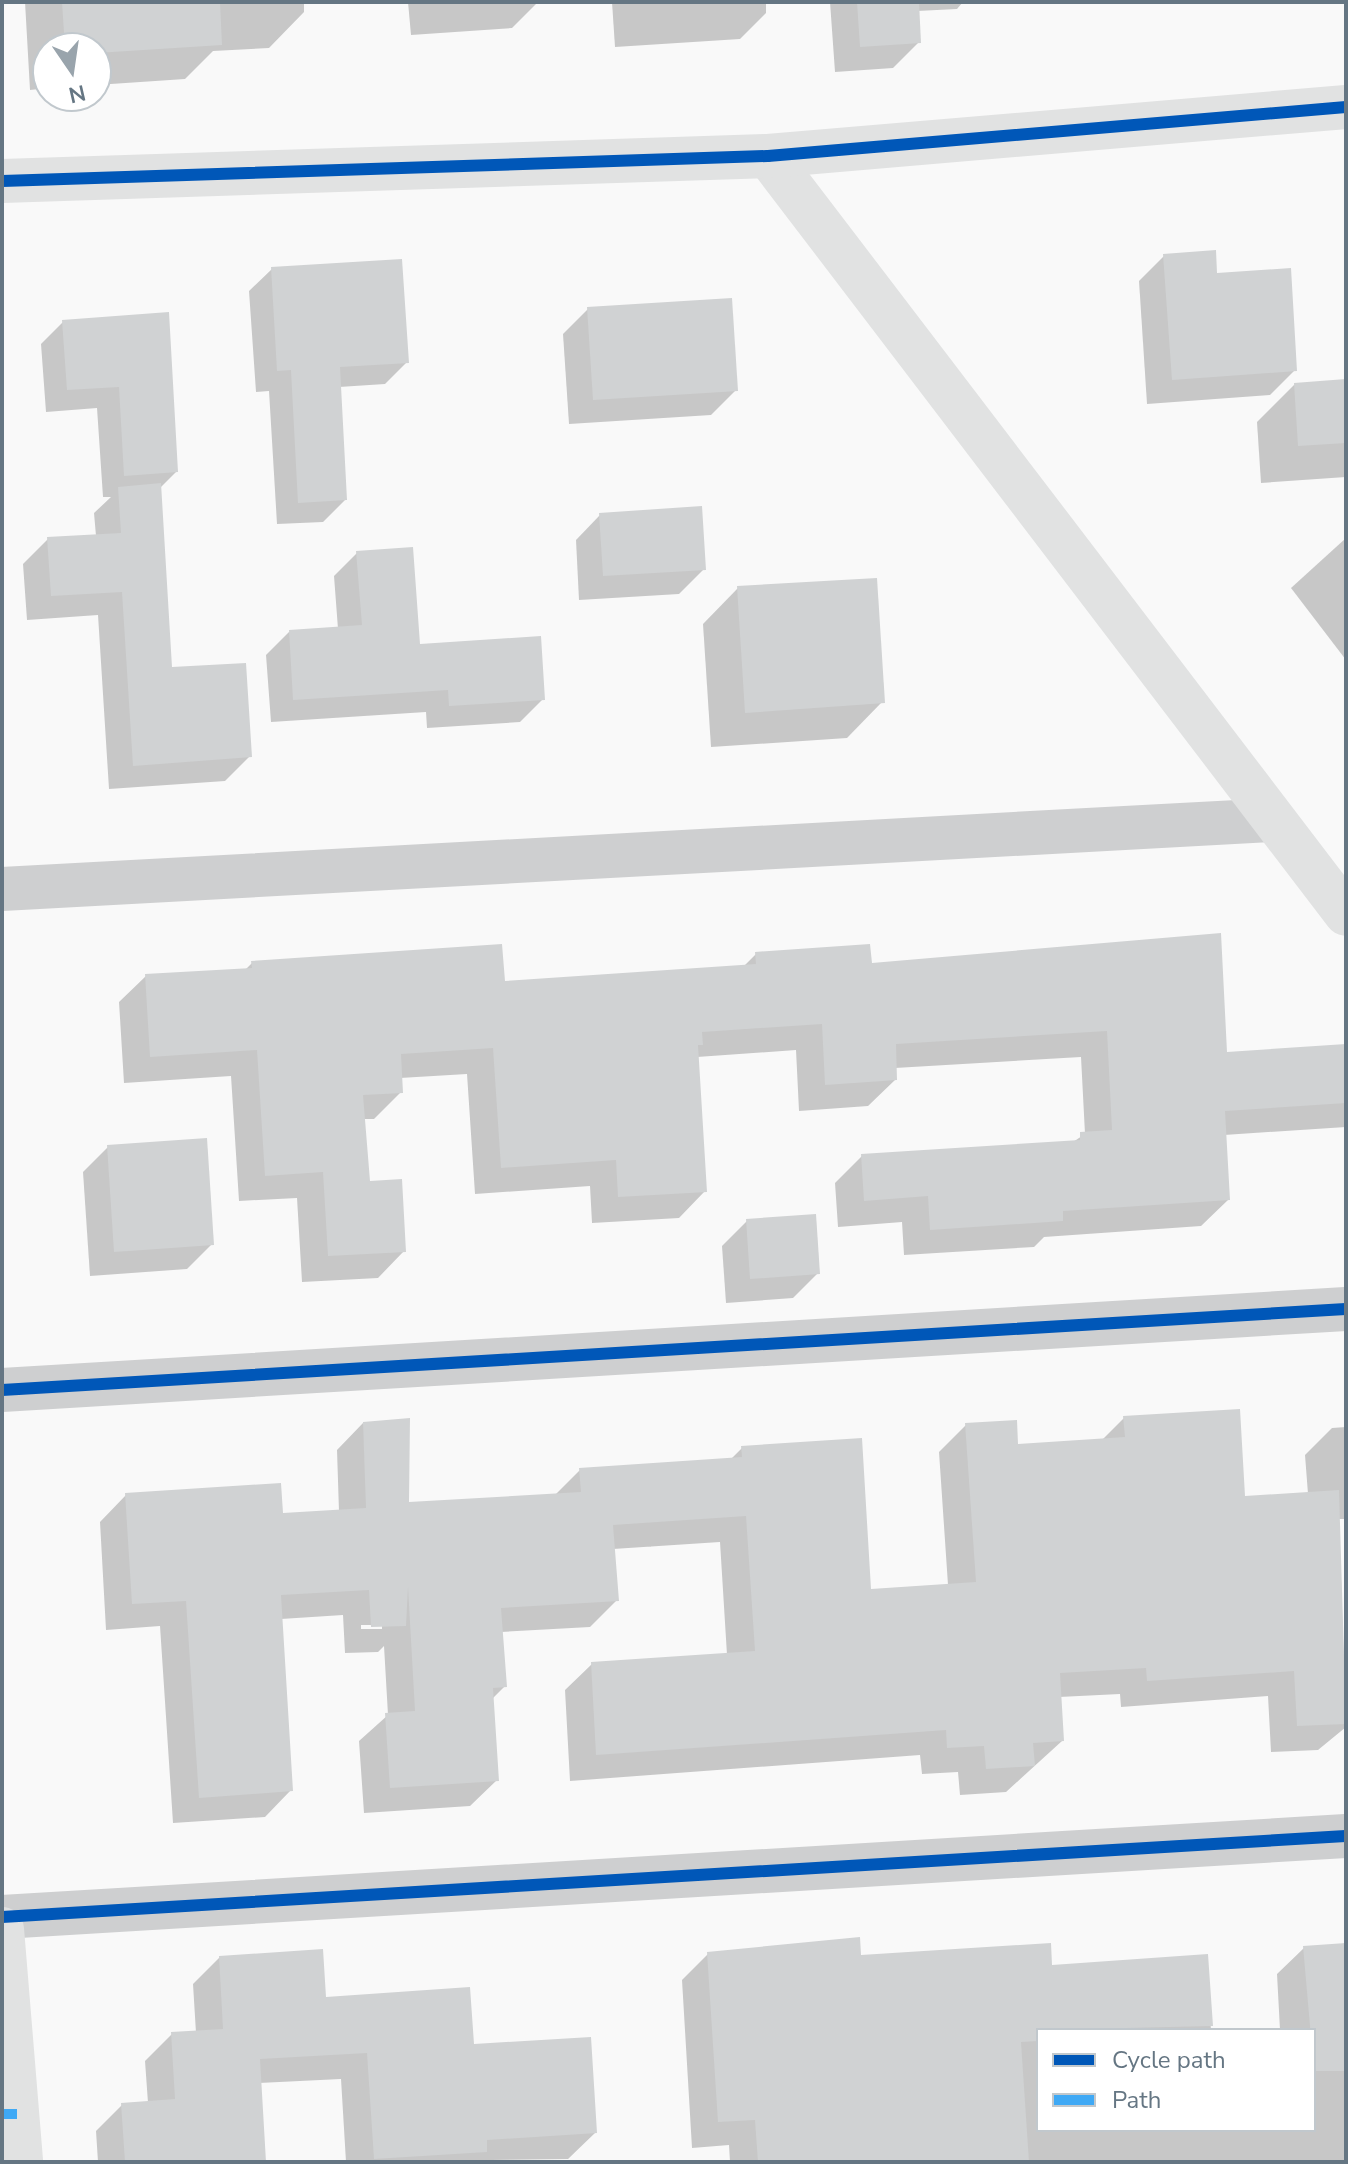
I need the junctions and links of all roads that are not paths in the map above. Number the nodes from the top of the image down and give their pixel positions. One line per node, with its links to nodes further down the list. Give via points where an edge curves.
1 (1346, 107): 2 (street)
2 (768, 156): 3 (street); 4 (street)
3 (2, 181)
4 (1270, 820): 5 (street); 6 (street)
5 (2, 889)
6 (1346, 914)
7 (1346, 1309): 8 (street)
8 (2, 1390)
9 (1346, 1836): 10 (street)
10 (2, 1917)
11 (2, 1929): 12 (street)
12 (21, 2162)

